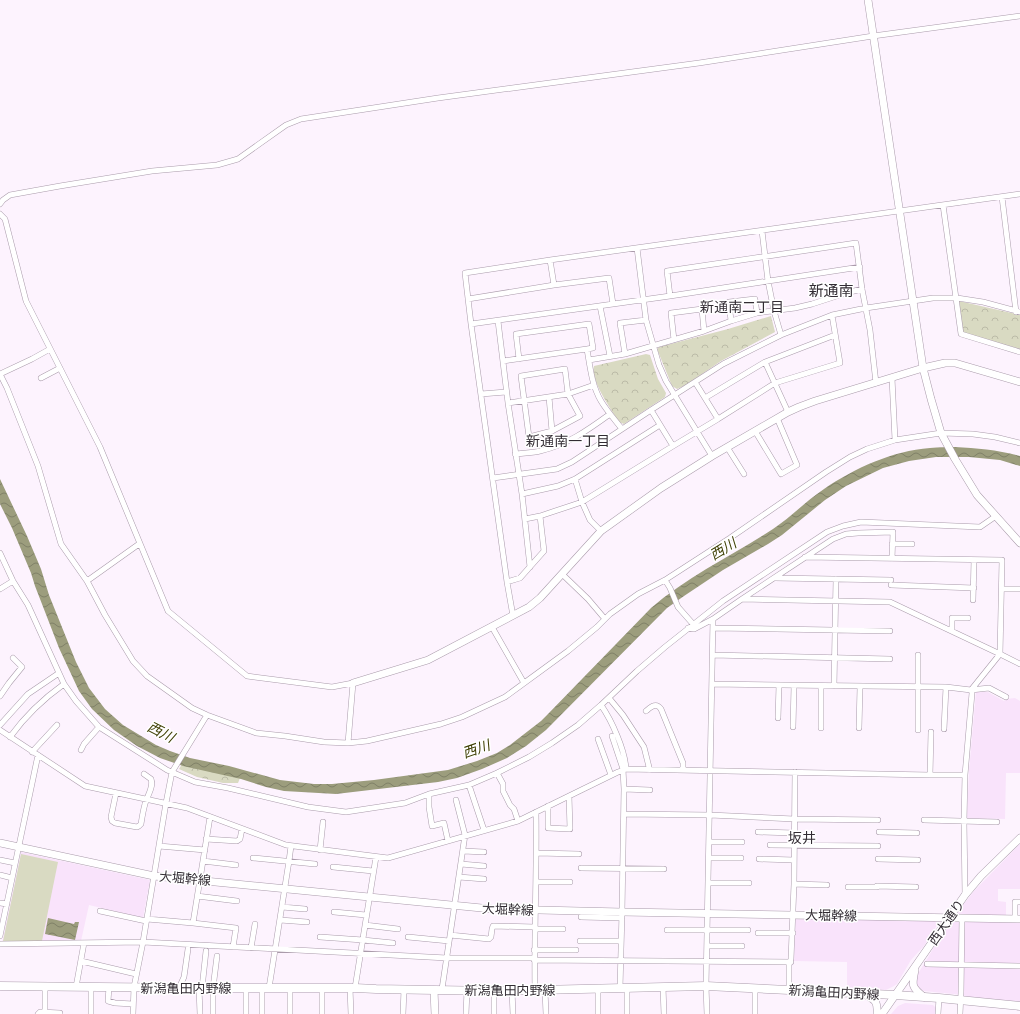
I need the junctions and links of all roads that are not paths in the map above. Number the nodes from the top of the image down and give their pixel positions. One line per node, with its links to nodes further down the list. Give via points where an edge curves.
1 (868, 0): 3 (street)
2 (1020, 16): 3 (street)
3 (873, 36): 6 (street, via 301,119 286,124 238,159 217,165 152,171 60,186 10,195); 8 (street)
4 (1020, 194): 5 (street)
5 (1002, 197): 7 (street); 27 (street)
6 (0, 204)
7 (943, 205): 8 (street); 19 (street)
8 (899, 211): 10 (street); 22 (street)
9 (0, 214): 39 (street, via 5,219 26,301)
10 (762, 231): 11 (street); 12 (street)
11 (637, 248): 13 (street); 21 (street)
12 (765, 256): 14 (street, via 856,243); 15 (street); 18 (street, via 667,271)
13 (550, 260): 16 (street); 20 (street, via 465,273)
14 (860, 267): 15 (street); 17 (street)
15 (768, 281): 18 (street); 26 (street)
16 (554, 285): 20 (street); 23 (street, via 609,278)
17 (862, 289): 25 (street); 26 (street, via 812,304)
18 (670, 296): 21 (street)
19 (957, 298): 22 (street); 27 (street); 41 (street, via 962,334)
20 (468, 299): 33 (street)
21 (643, 300): 23 (street); 30 (street)
22 (913, 300): 25 (street); 49 (street)
23 (613, 304): 24 (street)
24 (600, 306): 31 (street); 43 (street)
25 (866, 308): 29 (street); 56 (street)
26 (774, 311): 28 (street); 35 (street)
27 (1018, 312)
28 (758, 313): 32 (street); 32 (street, via 755,299 729,302)
29 (832, 316): 35 (street); 36 (street)
30 (646, 320): 38 (street); 42 (street, via 620,323)
31 (498, 321): 33 (street); 46 (street)
32 (731, 321): 34 (street)
33 (471, 324): 59 (street)
34 (704, 331): 37 (street); 37 (street, via 702,308 671,313)
35 (781, 335): 53 (street, via 723,364)
36 (835, 335): 47 (street); 55 (street, via 840,364)
37 (674, 340): 38 (street)
38 (653, 345): 42 (street); 61 (street, via 659,365)
39 (50, 349): 48 (street); 50 (street)
40 (587, 349): 44 (street); 44 (street, via 593,348 589,324 516,334); 45 (street)
41 (1020, 352)
42 (625, 354): 43 (street)
43 (610, 356): 45 (street)
44 (519, 359): 46 (street)
45 (589, 360): 57 (street)
46 (503, 361): 58 (street)
47 (765, 362): 55 (street); 63 (street)
48 (60, 368): 51 (street); 93 (street, via 99,447)
49 (923, 368): 52 (street); 54 (street, via 955,363); 76 (street)
50 (0, 374): 106 (street, via 38,466 61,544)
51 (41, 378)
52 (892, 378): 56 (street); 77 (street)
53 (695, 382): 61 (street); 63 (street)
54 (1020, 382)
55 (775, 383): 67 (street); 70 (street)
56 (876, 383): 67 (street, via 799,406)
57 (594, 384): 60 (street); 68 (street, via 600,400)
58 (506, 392): 59 (street); 65 (street)
59 (481, 394): 85 (street)
60 (568, 394): 62 (street); 64 (street, via 565,369 521,376); 74 (street, via 580,416)
61 (675, 395): 66 (street); 75 (street)
62 (549, 397): 64 (street); 74 (street)
63 (705, 398): 70 (street)
64 (523, 400): 65 (street); 74 (street, via 529,437)
65 (508, 403): 81 (street)
66 (651, 410): 71 (street); 72 (street)
67 (788, 412): 69 (street)
68 (610, 414): 72 (street); 81 (street, via 564,444 540,451)
69 (778, 418): 73 (street); 73 (street, via 797,465 782,474)
70 (718, 419): 75 (street)
71 (660, 425): 79 (street); 86 (street)
72 (622, 429): 83 (street, via 557,469)
73 (755, 431): 80 (street)
74 (552, 432)
75 (697, 432): 79 (street); 82 (street)
76 (942, 433): 77 (street); 78 (street, via 973,434); 90 (street, via 955,459)
77 (895, 440): 107 (street, via 867,449 838,465)
78 (1020, 443)
79 (673, 446): 88 (street)
80 (727, 447): 82 (street); 84 (street)
81 (515, 454): 83 (street)
82 (712, 456): 92 (street, via 661,488)
83 (519, 474): 85 (street); 87 (street)
84 (744, 474)
85 (493, 478): 108 (street)
86 (575, 479): 87 (street, via 558,486); 88 (street)
87 (522, 494): 91 (street)
88 (582, 502): 89 (street); 92 (street, via 590,520)
89 (540, 516): 91 (street); 101 (street, via 544,551)
90 (996, 516): 96 (street); 120 (street, via 980,527 861,522 843,526 827,532)
91 (525, 519): 101 (street)
92 (601, 531): 102 (street)
93 (139, 544): 106 (street); 135 (street, via 168,612 247,676 332,687)
94 (892, 544): 95 (street); 98 (street, via 893,532 858,532 833,540); 99 (street)
95 (912, 544)
96 (1020, 544)
97 (0, 553): 105 (street)
98 (805, 557): 99 (street); 103 (street)
99 (892, 559): 100 (street)
100 (974, 560): 109 (street); 111 (street, via 1002,560)
101 (530, 567): 108 (street, via 520,578)
102 (562, 574): 116 (street, via 540,598); 119 (street)
103 (774, 578): 104 (street); 113 (street)
104 (836, 579): 109 (street); 115 (street)
105 (13, 580): 110 (street); 134 (street, via 41,631)
106 (87, 580): 152 (street, via 133,661 147,676 192,708)
107 (665, 580): 119 (street, via 638,594); 120 (street, via 678,607)
108 (507, 582): 116 (street)
109 (974, 588): 114 (street)
110 (0, 589)
111 (1002, 589): 112 (street); 127 (street)
112 (1020, 589)
113 (742, 599): 115 (street); 117 (street)
114 (973, 600)
115 (835, 601): 124 (street); 126 (street, via 890,602)
116 (513, 616): 121 (street)
117 (713, 618): 122 (street, via 694,629); 123 (street)
118 (968, 618): 126 (street, via 952,618)
119 (605, 619): 136 (street, via 568,651)
120 (693, 624): 122 (street)
121 (492, 627): 135 (street, via 428,660); 136 (street)
122 (688, 628): 149 (street)
123 (713, 628): 124 (street); 128 (street)
124 (834, 630): 125 (street); 131 (street)
125 (890, 631)
126 (952, 631): 127 (street)
127 (1000, 654): 133 (street); 146 (street)
128 (713, 655): 131 (street); 138 (street)
129 (918, 655): 144 (street)
130 (13, 658): 147 (street, via 22,667)
131 (834, 658): 132 (street); 142 (street)
132 (890, 659)
133 (1020, 664)
134 (59, 673): 137 (street); 154 (street, via 28,694)
135 (353, 683): 167 (street)
136 (524, 683): 167 (street, via 505,697 441,724)
137 (64, 684): 156 (street); 165 (street, via 25,717)
138 (712, 684): 139 (street); 174 (street)
139 (779, 686): 140 (street); 153 (street)
140 (794, 686): 141 (street); 157 (street)
141 (821, 686): 142 (street); 158 (street)
142 (834, 686): 143 (street)
143 (860, 687): 144 (street); 159 (street)
144 (918, 687): 145 (street); 162 (street)
145 (946, 687): 146 (street); 160 (street)
146 (971, 690): 148 (street, via 989,688); 181 (street)
147 (0, 696)
148 (1006, 697)
149 (609, 698): 150 (street); 172 (street, via 644,747)
150 (601, 706): 171 (street, via 618,740 625,761); 177 (street, via 552,743)
151 (646, 711): 173 (street, via 654,705 661,709 683,763)
152 (207, 715): 167 (street, via 256,734); 175 (street)
153 (778, 718)
154 (0, 725)
155 (57, 725): 169 (street)
156 (99, 727): 168 (street); 175 (street)
157 (793, 727)
158 (821, 728)
159 (860, 728)
160 (944, 729)
161 (0, 730): 165 (street)
162 (918, 730)
163 (931, 732): 180 (street)
164 (612, 736): 171 (street)
165 (10, 737): 169 (street)
166 (598, 739): 179 (street)
167 (348, 743)
168 (81, 750)
169 (32, 752): 170 (street)
170 (38, 755): 185 (street, via 85,786); 221 (street)
171 (624, 769): 172 (street); 179 (street); 183 (street)
172 (649, 770): 173 (street)
173 (683, 770): 174 (street)
174 (710, 770): 176 (street); 194 (street)
175 (172, 772): 186 (street, via 195,782 308,807 346,812 405,803); 190 (street)
176 (795, 772): 180 (street); 196 (street)
177 (497, 773): 182 (street); 199 (street)
178 (144, 774): 188 (street, via 152,781)
179 (610, 775): 187 (street)
180 (930, 775): 181 (street)
181 (965, 775): 200 (street)
182 (469, 785): 186 (street); 204 (street)
183 (624, 789): 184 (street); 193 (street)
184 (650, 790)
185 (116, 793): 188 (street); 188 (street, via 111,817 115,823 139,826)
186 (429, 794): 212 (street, via 432,826 444,823)
187 (570, 796): 191 (street); 191 (street, via 570,830 548,828)
188 (147, 800): 190 (street)
189 (456, 800): 209 (street)
190 (166, 803): 195 (street); 218 (street)
191 (548, 806): 192 (street)
192 (536, 812): 199 (street); 226 (street)
193 (624, 814): 194 (street); 246 (street)
194 (710, 815): 196 (street); 213 (street)
195 (210, 817): 203 (street); 210 (street)
196 (794, 819): 197 (street); 207 (street)
197 (878, 820)
198 (924, 820): 200 (street)
199 (518, 821): 204 (street)
200 (964, 821): 202 (street); 264 (street)
201 (323, 822): 223 (street)
202 (998, 822)
203 (242, 829): 210 (street, via 237,842); 219 (street)
204 (484, 830): 209 (street)
205 (758, 832): 207 (street)
206 (879, 832): 208 (street)
207 (794, 833): 216 (street)
208 (918, 833)
209 (465, 835): 212 (street); 224 (street)
210 (206, 838): 222 (street)
211 (1020, 838): 264 (street, 西大通り)
212 (448, 841): 228 (street, via 388,858)
213 (709, 842): 214 (street); 230 (street)
214 (742, 842)
215 (0, 843): 221 (street, 大堀幹線)
216 (794, 844): 217 (street); 220 (street); 235 (street)
217 (770, 845)
218 (159, 846): 222 (street); 250 (street)
219 (291, 846): 223 (street); 238 (street)
220 (878, 846)
221 (18, 847): 239 (street); 250 (street, 大堀幹線)
222 (205, 850): 237 (street)
223 (320, 850): 228 (street)
224 (463, 851): 225 (street); 241 (street)
225 (484, 852)
226 (537, 853): 227 (street); 255 (street)
227 (579, 854)
228 (376, 857): 248 (street)
229 (253, 858): 238 (street)
230 (709, 858): 231 (street); 257 (street)
231 (741, 858)
232 (759, 859): 235 (street)
233 (878, 859): 236 (street)
234 (0, 860): 239 (street)
235 (794, 860): 259 (street)
236 (918, 860)
237 (203, 861): 242 (street); 254 (street)
238 (289, 861): 240 (street); 263 (street)
239 (15, 863): 252 (street)
240 (315, 864)
241 (461, 864): 243 (street); 251 (street)
242 (236, 865)
243 (484, 866)
244 (333, 867): 248 (street)
245 (581, 868): 246 (street)
246 (623, 868): 247 (street); 279 (street)
247 (664, 869)
248 (373, 871): 266 (street)
249 (0, 875): 252 (street)
250 (154, 876): 254 (street, 大堀幹線); 285 (street)
251 (459, 877): 253 (street); 271 (street)
252 (12, 878): 270 (street)
253 (484, 879)
254 (200, 880): 263 (street, 大堀幹線); 265 (street)
255 (537, 882): 256 (street); 274 (street)
256 (570, 882)
257 (708, 883): 258 (street); 277 (street)
258 (749, 883)
259 (794, 884): 260 (street); 280 (street)
260 (827, 884)
261 (848, 887): 262 (street)
262 (916, 887)
263 (285, 888): 266 (street, 大堀幹線); 272 (street)
264 (964, 895): 282 (street, 西大通り)
265 (197, 896): 267 (street); 288 (street)
266 (369, 897): 271 (street, 大堀幹線); 278 (street)
267 (237, 901)
268 (0, 902): 270 (street)
269 (1020, 902): 284 (street, via 1015,902)
270 (7, 904): 294 (street)
271 (454, 906): 274 (street, 大堀幹線); 300 (street)
272 (282, 907): 273 (street); 286 (street)
273 (305, 909)
274 (535, 910): 279 (street, 大堀幹線); 291 (street)
275 (100, 911): 285 (street)
276 (334, 912): 278 (street)
277 (708, 913): 279 (street, 大堀幹線); 280 (street, 大堀幹線); 296 (street)
278 (366, 915): 290 (street)
279 (622, 915): 281 (street); 307 (street)
280 (793, 915): 282 (street, 大堀幹線); 299 (street)
281 (581, 917)
282 (948, 917): 283 (street, 大堀幹線); 330 (street, 西大通り)
283 (962, 918): 284 (street, 大堀幹線); 331 (street)
284 (1017, 919)
285 (147, 920): 288 (street); 308 (street)
286 (280, 920): 287 (street); 317 (street)
287 (306, 922)
288 (193, 923): 314 (street, via 236,928)
289 (255, 924): 315 (street)
290 (365, 925): 292 (street); 304 (street)
291 (535, 928): 293 (street); 300 (street, via 493,926 489,939); 318 (street)
292 (398, 929)
293 (563, 929)
294 (1, 930): 301 (street)
295 (667, 930): 296 (street)
296 (707, 930): 297 (street); 312 (street)
297 (748, 930)
298 (758, 933): 299 (street)
299 (792, 933): 328 (street)
300 (450, 935): 305 (street)
301 (0, 936)
302 (408, 936): 305 (street)
303 (320, 937): 304 (street)
304 (363, 940): 311 (street); 321 (street)
305 (450, 941): 323 (street)
306 (580, 941): 307 (street)
307 (621, 941): 325 (street)
308 (143, 942): 309 (street); 314 (street); 333 (street)
309 (84, 943): 310 (street); 327 (street)
310 (0, 944)
311 (393, 944)
312 (707, 946): 313 (street); 326 (street)
313 (742, 946)
314 (233, 947): 315 (street)
315 (251, 948): 317 (street)
316 (188, 949): 342 (street, via 184,978)
317 (275, 949): 321 (street); 346 (street)
318 (534, 950): 319 (street); 324 (street)
319 (576, 950)
320 (206, 951): 343 (street)
321 (361, 954): 323 (street); 349 (street)
322 (217, 956): 344 (street)
323 (447, 958): 324 (street); 353 (street)
324 (534, 959): 325 (street); 357 (street)
325 (621, 961): 326 (street); 350 (street)
326 (706, 961): 328 (street); 335 (street)
327 (81, 962): 333 (street); 337 (street)
328 (791, 962): 359 (street)
329 (927, 964): 331 (street)
330 (916, 965): 362 (street, 西大通り); 363 (street, via 912,984)
331 (962, 965): 332 (street); 365 (street)
332 (1020, 966)
333 (136, 974): 340 (street)
334 (0, 986): 336 (main road, 新潟亀田内野線)
335 (706, 986): 341 (main road, 新潟亀田内野線); 351 (main road, 新潟亀田内野線); 389 (street)
336 (45, 987): 337 (main road, 新潟亀田内野線); 368 (street)
337 (76, 987): 338 (main road, 新潟亀田内野線)
338 (91, 987): 339 (main road, 新潟亀田内野線); 371 (street)
339 (109, 987): 340 (main road, 新潟亀田内野線); 366 (street, via 108,1001)
340 (134, 987): 342 (main road, 新潟亀田内野線); 366 (street)
341 (663, 987): 350 (main road, 新潟亀田内野線); 388 (street)
342 (179, 988): 343 (main road, 新潟亀田内野線)
343 (201, 988): 344 (main road, 新潟亀田内野線); 373 (street)
344 (213, 988): 345 (main road, 新潟亀田内野線); 374 (street)
345 (246, 988): 346 (main road, 新潟亀田内野線); 375 (street)
346 (265, 988): 347 (main road, 新潟亀田内野線); 376 (street)
347 (290, 988): 348 (main road, 新潟亀田内野線); 377 (street)
348 (322, 988): 349 (main road, 新潟亀田内野線); 378 (street)
349 (353, 988): 352 (main road, 新潟亀田内野線); 379 (street)
350 (623, 988): 354 (main road, 新潟亀田内野線); 387 (street)
351 (755, 988): 359 (main road, 新潟亀田内野線); 390 (street)
352 (404, 989): 353 (main road, 新潟亀田内野線); 380 (street)
353 (438, 989): 355 (main road, 新潟亀田内野線); 381 (street)
354 (598, 989): 358 (main road, 新潟亀田内野線); 386 (street)
355 (466, 990): 360 (main road, 新潟亀田内野線); 382 (street)
356 (512, 990): 357 (main road, 新潟亀田内野線); 360 (main road, 新潟亀田内野線); 384 (street)
357 (535, 990): 358 (main road, 新潟亀田内野線)
358 (545, 990): 385 (street)
359 (789, 990): 361 (main road, 新潟亀田内野線)
360 (494, 991): 383 (street)
361 (864, 994): 362 (main road, 新潟亀田内野線); 391 (street, via 877,1003)
362 (895, 995): 363 (main road, 新潟亀田内野線); 392 (street, 西大通り)
363 (924, 997): 364 (main road, 新潟亀田内野線)
364 (939, 998): 365 (main road, 新潟亀田内野線); 393 (street)
365 (960, 1000): 367 (main road, 新潟亀田内野線); 394 (street)
366 (133, 1004): 372 (street)
367 (1020, 1006)
368 (45, 1012): 369 (street); 370 (street)
369 (38, 1014)
370 (60, 1014)
371 (91, 1014)
372 (133, 1014)
373 (200, 1014)
374 (213, 1014)
375 (246, 1014)
376 (262, 1014)
377 (290, 1014)
378 (322, 1014)
379 (351, 1014)
380 (403, 1014)
381 (435, 1014)
382 (466, 1014)
383 (494, 1014)
384 (513, 1014)
385 (546, 1014)
386 (598, 1014)
387 (627, 1014)
388 (664, 1014)
389 (707, 1014)
390 (755, 1014)
391 (877, 1014)
392 (882, 1014)
393 (938, 1014)
394 (960, 1014)

